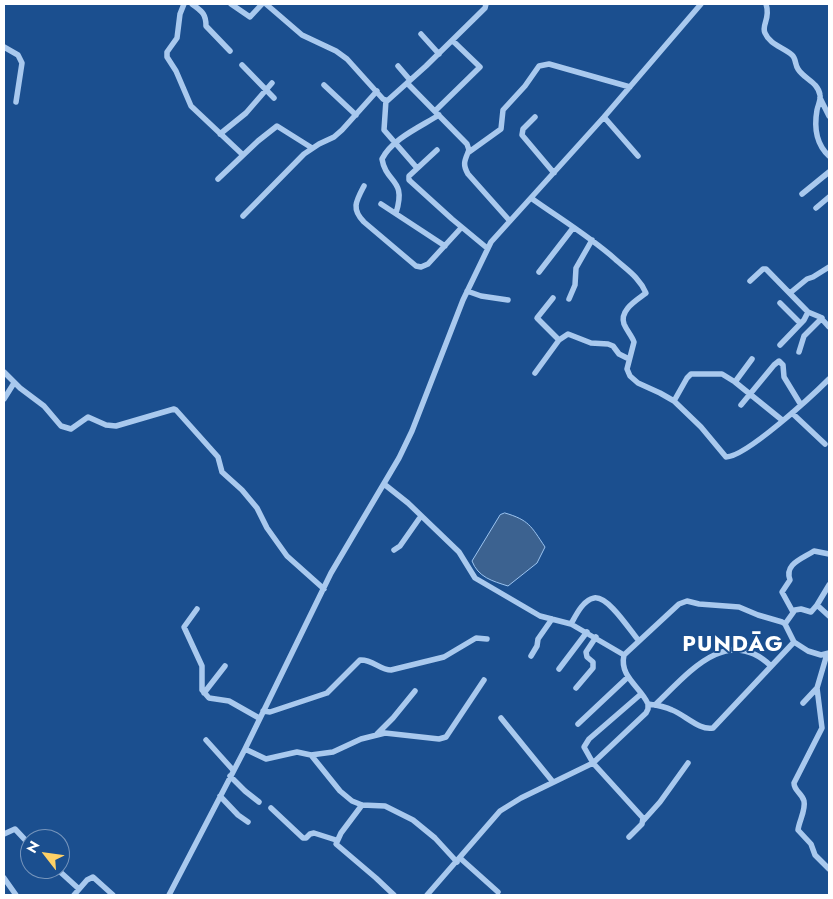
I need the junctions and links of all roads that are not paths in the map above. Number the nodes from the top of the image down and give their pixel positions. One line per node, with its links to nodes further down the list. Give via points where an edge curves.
1 (184, 4): 31 (street, via 177,38 166,54 187,100)
2 (192, 4): 12 (street, via 206,18 206,26)
3 (231, 4): 4 (street, via 250,17)
4 (262, 4)
5 (266, 4): 21 (street, via 302,35 347,59)
6 (486, 4): 10 (street)
7 (700, 4): 19 (street)
8 (766, 4): 22 (street, via 766,35 792,56 798,70 816,86)
9 (422, 34): 13 (street)
10 (453, 41): 13 (street); 26 (street, via 480,67)
11 (4, 47): 25 (street, via 18,54 22,63)
12 (230, 51)
13 (439, 54): 16 (street)
14 (242, 65): 20 (street)
15 (398, 66): 16 (street)
16 (408, 82): 24 (street); 26 (street)
17 (272, 83): 20 (street)
18 (324, 85): 27 (street)
19 (630, 87): 30 (street); 35 (street, via 549,64 539,66 503,110 501,129)
20 (266, 89): 23 (street); 31 (street)
21 (376, 92): 24 (street); 27 (street)
22 (820, 97): 28 (street); 38 (street, via 816,135)
23 (274, 98)
24 (386, 100): 32 (street, via 384,130)
25 (16, 102)
26 (437, 113): 32 (street); 35 (street, via 467,144)
27 (356, 115): 33 (street, via 334,137)
28 (829, 116)
29 (535, 117): 41 (street, via 523,129 522,135)
30 (604, 117): 37 (street); 41 (street)
31 (220, 134): 36 (street)
32 (395, 144): 39 (street); 49 (street, via 382,161 400,197)
33 (312, 148): 36 (street, via 276,126); 50 (street)
34 (437, 150): 39 (street)
35 (469, 152): 51 (street, via 464,160 468,174)
36 (243, 155): 42 (street)
37 (638, 156)
38 (829, 156)
39 (417, 168): 52 (street, via 408,177 410,182)
40 (829, 172): 44 (street)
41 (554, 173): 46 (street)
42 (218, 179)
43 (364, 186): 57 (street, via 355,206 360,218 416,266)
44 (802, 194)
45 (829, 197): 48 (street)
46 (531, 198): 51 (street); 53 (street)
47 (381, 204): 49 (street)
48 (816, 208)
49 (396, 213): 55 (street)
50 (243, 216)
51 (509, 220): 56 (street)
52 (462, 228): 55 (street); 56 (street)
53 (573, 228): 54 (street); 60 (street)
54 (592, 240): 65 (street, via 576,268); 75 (street, via 632,272 646,292 624,316 625,326 634,342)
55 (445, 246): 57 (street)
56 (487, 248): 62 (street)
57 (424, 266): 59 (street)
58 (829, 267): 63 (street)
59 (419, 272)
60 (539, 272)
61 (750, 281): 63 (street, via 766,269)
62 (467, 291): 66 (street); 90 (street, via 412,431)
63 (790, 293): 68 (street)
64 (553, 298): 72 (street, via 537,318)
65 (570, 299)
66 (508, 300)
67 (780, 303): 70 (street)
68 (808, 312): 69 (street); 70 (street)
69 (822, 318): 71 (street); 74 (street, via 804,336)
70 (800, 323): 73 (street)
71 (829, 327)
72 (559, 340): 75 (street, via 570,334 587,342 608,344); 78 (street)
73 (780, 345)
74 (799, 352)
75 (629, 359): 84 (street, via 627,368 632,379)
76 (752, 359): 80 (street)
77 (4, 372): 81 (street)
78 (536, 373)
79 (829, 379): 86 (street)
80 (735, 382): 82 (street); 84 (street, via 722,374 691,374)
81 (14, 383): 83 (street); 95 (street, via 51,413 61,426 70,429 88,417 116,426 176,410 218,457 222,472 257,508 287,556)
82 (750, 394): 85 (street); 86 (street, via 779,361 783,365 784,377); 88 (street)
83 (4, 399)
84 (674, 401): 88 (street, via 726,457 734,456 754,443)
85 (741, 404)
86 (801, 405): 87 (street)
87 (792, 412): 88 (street); 89 (street)
88 (782, 420)
89 (825, 444)
90 (384, 484): 91 (street); 95 (street)
91 (421, 516): 92 (street); 100 (street, via 459,552 475,578 540,616)
92 (394, 550)
93 (829, 555): 98 (street, via 814,551 789,569 790,580 782,592)
94 (829, 585): 96 (street)
95 (324, 589): 126 (street)
96 (817, 605): 98 (street, via 811,612 797,609); 99 (street)
97 (197, 609): 121 (street, via 184,627 202,666)
98 (793, 612): 102 (street)
99 (829, 616)
100 (552, 618): 101 (street); 110 (street)
101 (571, 624): 103 (street); 106 (street, via 580,608 598,598 614,610)
102 (785, 624): 106 (street, via 739,606 683,602); 107 (street)
103 (588, 632): 104 (street); 113 (street)
104 (596, 637): 109 (street); 118 (street, via 586,652 593,668)
105 (487, 639): 126 (street, via 476,638 444,657 401,669 386,670 367,660 360,660 327,693 270,712)
106 (639, 641): 109 (street)
107 (794, 642): 108 (street, via 815,654); 112 (street)
108 (828, 653): 114 (street)
109 (624, 655): 116 (street)
110 (531, 656)
111 (225, 666): 121 (street)
112 (771, 666): 125 (street, via 749,652 722,652 695,666); 125 (street, via 710,729)
113 (559, 669)
114 (822, 669): 115 (street); 119 (street)
115 (829, 674)
116 (628, 677): 122 (street); 129 (street)
117 (484, 680): 130 (street, via 446,737)
118 (576, 688)
119 (817, 688): 123 (street); 149 (street, via 821,732 794,780 794,786 804,800 798,830)
120 (415, 691): 130 (street)
121 (204, 693): 127 (street, via 209,698 229,701)
122 (641, 694): 124 (street); 134 (street, via 586,742 584,750)
123 (803, 703)
124 (648, 704): 125 (street); 134 (street, via 646,713)
125 (655, 705)
126 (263, 711): 127 (street)
127 (259, 718): 132 (street)
128 (501, 718): 137 (street)
129 (578, 724)
130 (377, 734): 133 (street, via 333,752)
131 (206, 740): 136 (street)
132 (245, 749): 133 (street, via 266,759 297,752); 136 (street)
133 (311, 755): 140 (street, via 340,791)
134 (593, 762): 137 (street); 142 (street)
135 (688, 763): 142 (street)
136 (232, 773): 138 (street); 139 (street)
137 (553, 782): 148 (street, via 500,812)
138 (220, 796): 143 (street); 159 (street)
139 (259, 802)
140 (362, 805): 147 (street); 148 (street, via 385,806 413,820)
141 (270, 808): 147 (street, via 303,838 314,832)
142 (643, 821): 146 (street)
143 (248, 822)
144 (4, 834): 145 (street, via 15,829)
145 (20, 834)
146 (629, 838)
147 (336, 840): 160 (street, via 338,848)
148 (458, 860): 155 (street); 161 (street)
149 (829, 869)
150 (4, 878): 153 (street)
151 (91, 878): 152 (street); 154 (street); 158 (street)
152 (70, 881): 154 (street)
153 (6, 886): 156 (street)
154 (80, 889): 157 (street)
155 (498, 892)
156 (16, 895)
157 (74, 895)
158 (113, 895)
159 (169, 895)
160 (394, 895)
161 (427, 895)

